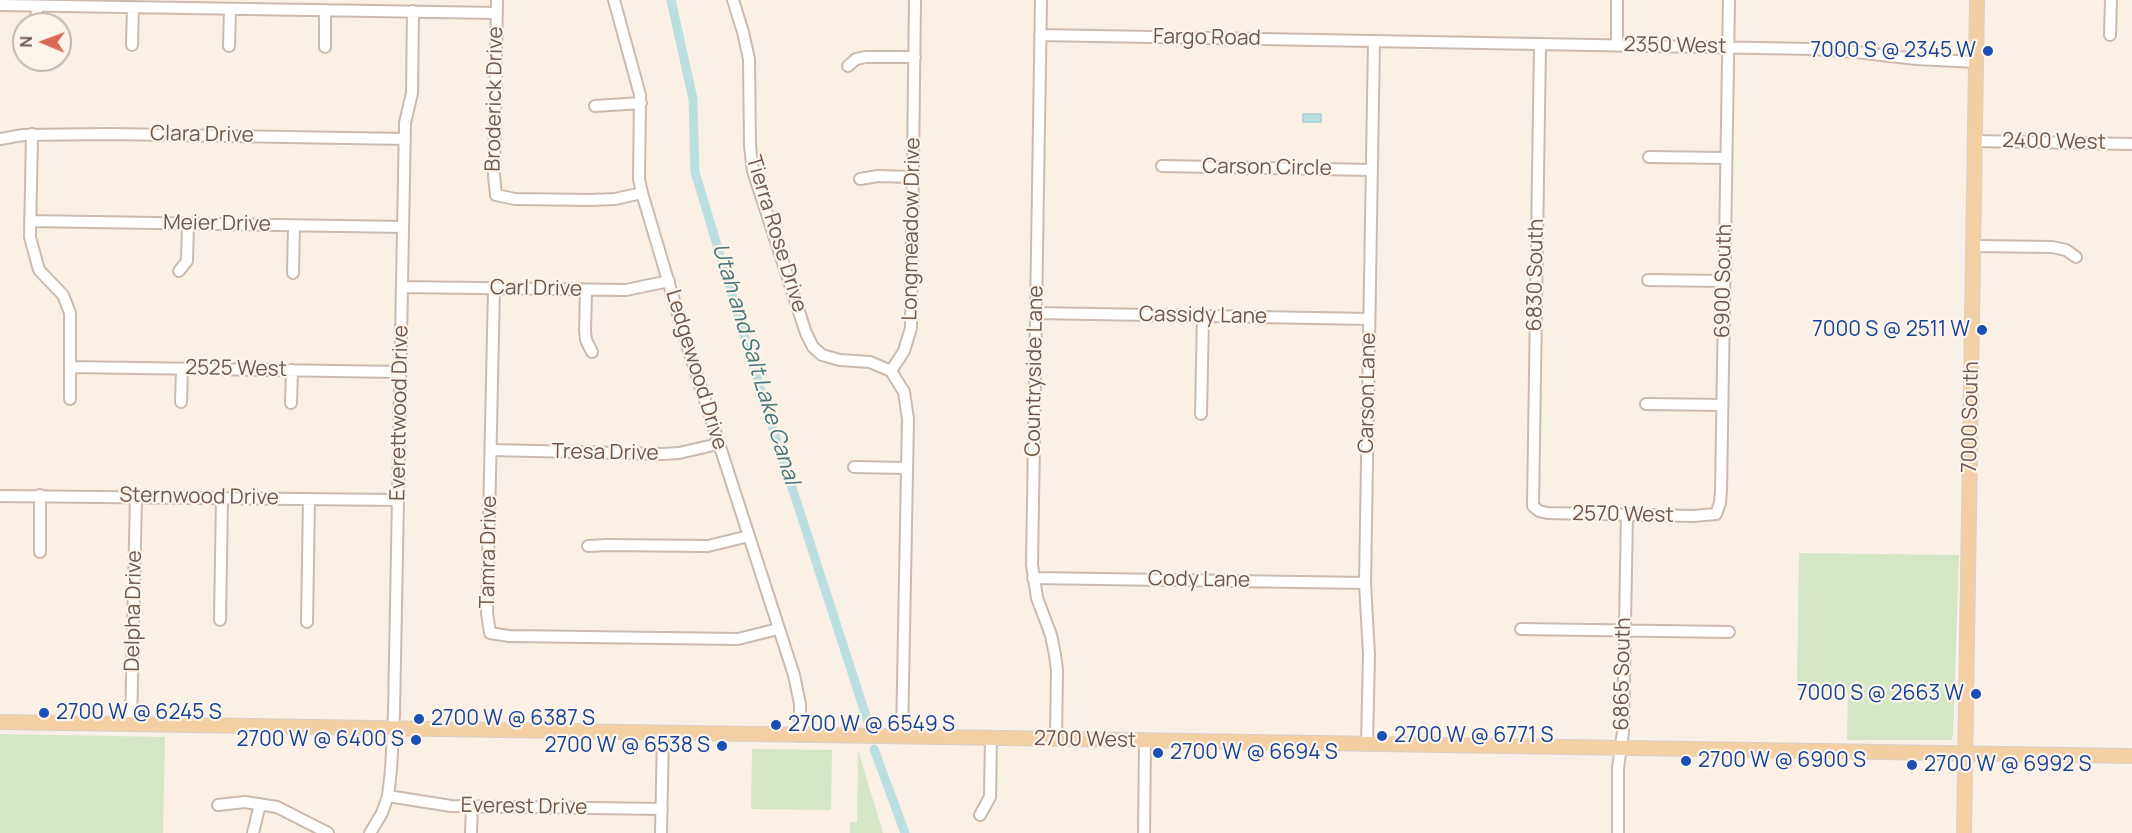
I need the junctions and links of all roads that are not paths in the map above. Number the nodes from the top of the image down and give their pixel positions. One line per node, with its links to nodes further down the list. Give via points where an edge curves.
1 (497, 0): 17 (street, Broderick Drive)
2 (614, 0): 30 (street, Ledgewood Drive)
3 (733, 0): 65 (street, Tierra Rose Drive, via 748,58 753,171 806,333 822,355 870,362)
4 (915, 0): 27 (street, Longmeadow Drive)
5 (1041, 0): 18 (street, Countryside Lane)
6 (1617, 0): 23 (street)
7 (1729, 0): 26 (street, 6900 South)
8 (1977, 0): 28 (main road, 7000 South)
9 (2110, 0): 19 (street)
10 (0, 5): 11 (street)
11 (37, 6): 12 (street); 16 (street)
12 (132, 7): 13 (street); 22 (street)
13 (230, 9): 14 (street); 24 (street)
14 (325, 10): 15 (street); 25 (street)
15 (413, 11): 17 (street); 34 (street, Everettwood Drive, via 411,98)
16 (37, 12)
17 (496, 13): 43 (street, Broderick Drive, via 496,195 591,200)
18 (1040, 35): 20 (street, Fargo Road); 58 (street, Countryside Lane)
19 (2110, 35)
20 (1374, 41): 21 (street, 2350 West); 40 (street, Carson Lane)
21 (1540, 44): 23 (street, 2350 West); 83 (street, 6830 South)
22 (132, 45)
23 (1617, 45): 26 (street, 2350 West)
24 (229, 46)
25 (325, 47)
26 (1728, 47): 28 (street, 2350 West, via 1835,50); 38 (street, 6900 South)
27 (915, 57): 29 (street, via 866,57); 41 (street, Longmeadow Drive)
28 (1977, 62): 35 (main road, 7000 South)
29 (848, 66)
30 (641, 103): 31 (street); 43 (street, Ledgewood Drive)
31 (595, 106)
32 (32, 134): 33 (street, Clara Drive); 34 (street, Clara Drive); 44 (street)
33 (0, 139)
34 (405, 139): 47 (street, Everettwood Drive)
35 (1975, 141): 36 (street, 2400 West); 48 (main road, 7000 South)
36 (2132, 144)
37 (1649, 157): 38 (street)
38 (1726, 158): 54 (street, 6900 South)
39 (1162, 166): 40 (street, Carson Circle)
40 (1372, 170): 60 (street, Carson Lane)
41 (913, 177): 42 (street); 65 (street, Longmeadow Drive, via 911,328 904,351)
42 (860, 179)
43 (642, 193): 53 (street, Ledgewood Drive)
44 (30, 221): 45 (street, Meier Drive); 62 (street, via 33,254 39,270 63,295 70,313)
45 (188, 224): 46 (street, Meier Drive); 50 (street, via 187,261)
46 (294, 226): 47 (street, Meier Drive); 51 (street)
47 (403, 227): 55 (street, Everettwood Drive)
48 (1974, 246): 49 (street, via 2052,247); 108 (main road, 7000 South)
49 (2076, 257)
50 (179, 271)
51 (294, 273)
52 (1648, 280): 54 (street)
53 (669, 281): 57 (street, Carl Drive, via 626,290); 73 (street, Ledgewood Drive)
54 (1724, 281): 71 (street, 6900 South)
55 (402, 287): 56 (street, Carl Drive); 66 (street, Everettwood Drive)
56 (494, 288): 57 (street, Carl Drive); 74 (street, Tamra Drive)
57 (586, 290): 61 (street, via 585,331)
58 (1036, 313): 59 (street, Cassidy Lane); 89 (street, Countryside Lane)
59 (1203, 316): 60 (street, Cassidy Lane); 72 (street)
60 (1369, 319): 90 (street, Carson Lane)
61 (592, 352)
62 (71, 367): 63 (street, 2525 West); 67 (street)
63 (182, 369): 64 (street, 2525 West); 68 (street)
64 (292, 370): 66 (street, 2525 West); 69 (street)
65 (891, 371): 76 (street, via 907,405)
66 (400, 372): 82 (street, Everettwood Drive)
67 (70, 399)
68 (181, 402)
69 (291, 403)
70 (1646, 404): 71 (street)
71 (1722, 405): 84 (street, 6900 South, via 1721,491)
72 (1201, 414)
73 (718, 444): 74 (street, Tresa Drive, via 662,454); 86 (street, Ledgewood Drive)
74 (491, 450): 93 (street, Tamra Drive, via 490,633 738,639)
75 (854, 467): 76 (street)
76 (907, 468): 102 (street)
77 (40, 495): 78 (street, Sternwood Drive); 79 (street, Sternwood Drive); 88 (street)
78 (0, 496)
79 (136, 496): 80 (street, Sternwood Drive); 98 (street, Delpha Drive)
80 (222, 498): 81 (street, Sternwood Drive); 91 (street)
81 (309, 499): 82 (street, Sternwood Drive); 92 (street)
82 (398, 501): 99 (street, Everettwood Drive)
83 (1533, 506): 85 (street, 2570 West, via 1547,513)
84 (1716, 514): 85 (street, 2570 West)
85 (1627, 515): 95 (street, 6865 South)
86 (749, 536): 87 (street, via 708,546); 93 (street, Ledgewood Drive)
87 (588, 546)
88 (40, 552)
89 (1033, 578): 90 (street, Cody Lane); 104 (street, Countryside Lane, via 1055,655)
90 (1365, 583): 106 (street, Carson Lane, via 1369,654)
91 (220, 620)
92 (307, 622)
93 (778, 629): 101 (street, Ledgewood Drive, via 799,693)
94 (1521, 629): 95 (street)
95 (1625, 630): 96 (street); 107 (street, 6865 South)
96 (1729, 632)
97 (0, 722): 98 (main road, 2700 West)
98 (131, 725): 99 (main road, 2700 West)
99 (393, 729): 100 (main road, 2700 West); 110 (street, Everettwood Drive)
100 (663, 734): 101 (main road, 2700 West); 114 (street)
101 (800, 736): 102 (main road, 2700 West)
102 (902, 737): 103 (main road, 2700 West)
103 (991, 738): 104 (main road, 2700 West); 115 (street, via 990,797)
104 (1056, 739): 105 (main road, 2700 West)
105 (1145, 741): 106 (main road, 2700 West); 121 (street)
106 (1367, 744): 107 (main road, 2700 West)
107 (1621, 748): 108 (main road, 2700 West); 122 (street, 6865 South)
108 (1966, 753): 109 (main road, 2700 West); 123 (main road, 7000 South)
109 (2132, 756)
110 (388, 796): 113 (street, Everest Drive); 118 (street, Everettwood Drive)
111 (260, 804): 112 (street); 116 (street); 117 (street, via 291,812)
112 (218, 805)
113 (472, 806): 114 (street, Everest Drive); 119 (street)
114 (662, 809): 120 (street)
115 (980, 815)
116 (253, 833)
117 (328, 833)
118 (370, 833)
119 (471, 833)
120 (662, 833)
121 (1144, 833)
122 (1618, 833)
123 (1964, 833)

